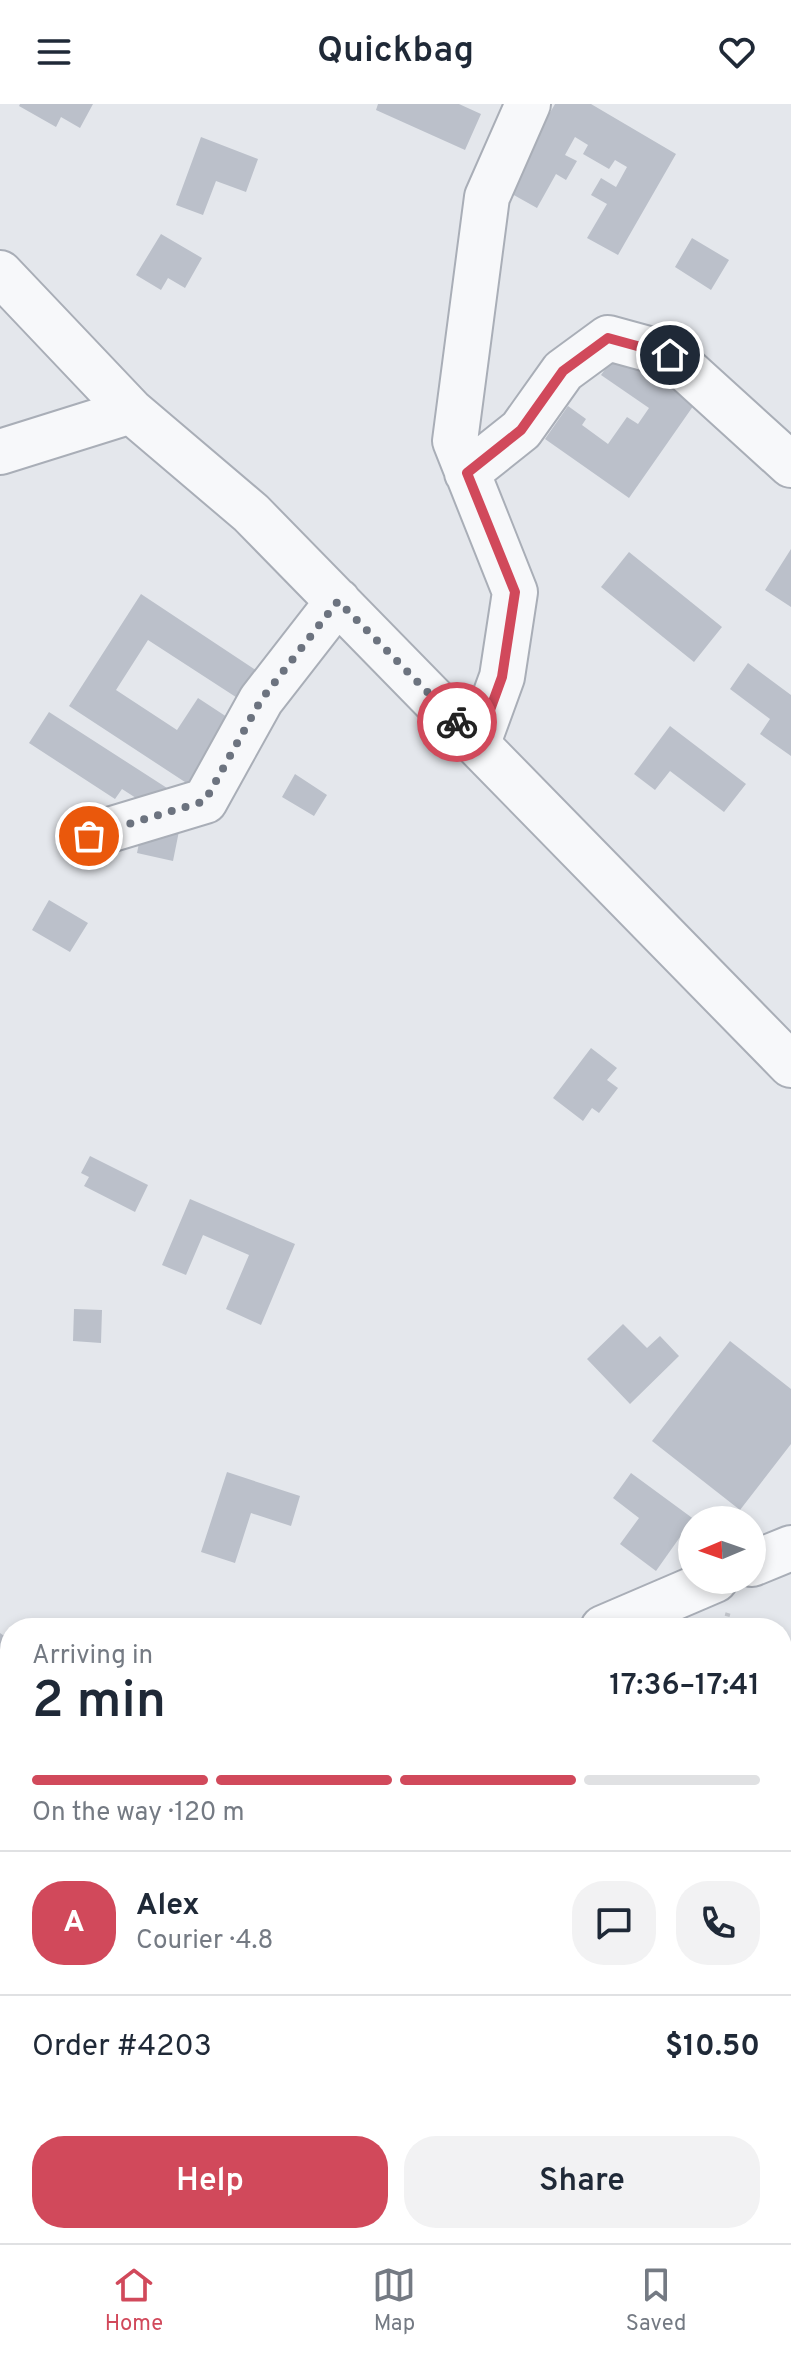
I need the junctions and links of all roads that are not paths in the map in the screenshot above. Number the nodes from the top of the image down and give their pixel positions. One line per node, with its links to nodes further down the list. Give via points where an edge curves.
1 (528, 104): 6 (street, via 487,197 455,441)
2 (0, 273): 3 (street)
3 (131, 411): 4 (street); 7 (street, via 251,513)
4 (0, 452)
5 (791, 465): 6 (street, via 670,355 608,338 563,371 521,430)
6 (467, 473): 8 (street, via 515,592 502,677)
7 (338, 601): 8 (street); 9 (street, via 261,700 205,801)
8 (478, 743): 10 (street)
9 (89, 836)
10 (791, 1065)
11 (791, 1548): 12 (street)
12 (766, 1558)
13 (682, 1594): 14 (street)
14 (626, 1618)

